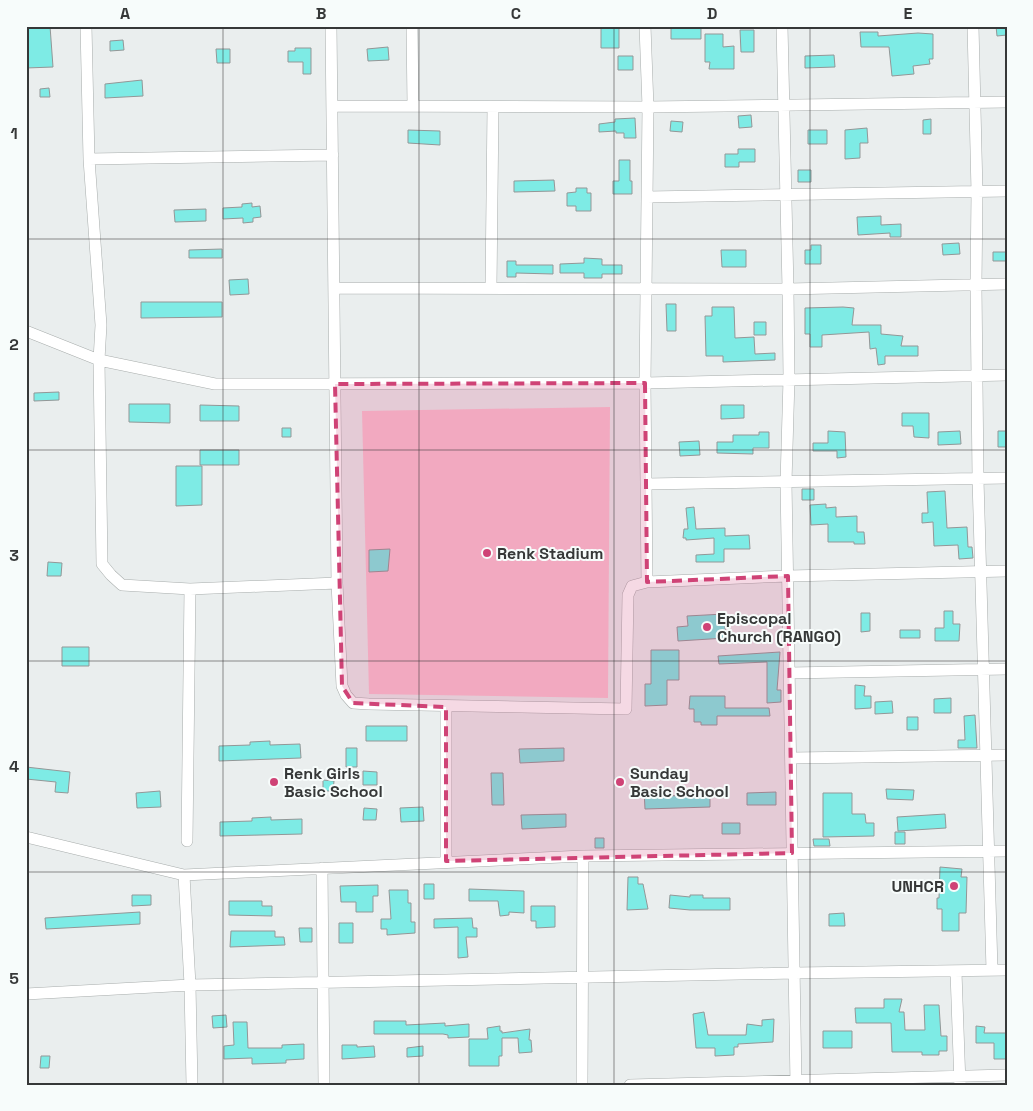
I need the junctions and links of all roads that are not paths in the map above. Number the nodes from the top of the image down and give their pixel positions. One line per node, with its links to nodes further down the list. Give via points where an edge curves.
1 (86, 26): 15 (street)
2 (331, 26): 10 (street)
3 (412, 26): 11 (street)
4 (645, 26): 13 (street)
5 (782, 26): 9 (street)
6 (973, 26): 8 (street)
7 (1007, 102): 8 (street)
8 (975, 103): 9 (street); 17 (street)
9 (784, 105): 13 (street); 18 (street)
10 (332, 106): 11 (street); 14 (street)
11 (413, 106): 12 (street)
12 (493, 107): 13 (street); 23 (street)
13 (648, 107): 19 (street)
14 (333, 156): 15 (street); 22 (street)
15 (90, 159): 27 (street, via 101,325)
16 (1007, 191): 17 (street)
17 (977, 192): 18 (street); 21 (street)
18 (786, 194): 19 (street); 25 (street)
19 (648, 197): 24 (street)
20 (1007, 284): 21 (street)
21 (976, 285): 25 (street); 28 (street)
22 (334, 288): 23 (street); 32 (street)
23 (491, 288): 24 (street)
24 (646, 289): 25 (street); 31 (street)
25 (788, 289): 30 (street)
26 (26, 331): 27 (street)
27 (99, 360): 32 (street, via 215,384); 42 (street, via 102,564 122,585)
28 (978, 375): 29 (street); 30 (street); 34 (street)
29 (1007, 375)
30 (789, 379): 31 (street); 35 (street)
31 (645, 383): 32 (street); 36 (street)
32 (335, 384): 41 (street)
33 (1007, 478): 34 (street)
34 (978, 479): 35 (street); 38 (street)
35 (786, 482): 36 (street); 39 (street)
36 (646, 484): 40 (street)
37 (1007, 571): 38 (street)
38 (981, 572): 39 (street); 44 (street)
39 (788, 576): 40 (street); 45 (street)
40 (647, 582): 46 (street, via 632,586 628,595 626,709)
41 (338, 583): 42 (street); 46 (street, via 342,686 346,695 353,703)
42 (190, 589): 51 (street)
43 (1007, 669): 44 (street)
44 (984, 670): 45 (street); 48 (street)
45 (789, 673): 49 (street)
46 (446, 707): 56 (street)
47 (1007, 755): 48 (street)
48 (986, 756): 49 (street); 52 (street)
49 (791, 758): 54 (street)
50 (26, 837): 58 (street)
51 (188, 841)
52 (989, 851): 53 (street); 54 (street); 59 (street)
53 (1007, 851)
54 (792, 853): 55 (street); 62 (street)
55 (583, 856): 56 (street); 63 (street)
56 (446, 862): 57 (street)
57 (322, 868): 58 (street); 64 (street)
58 (184, 875): 65 (street)
59 (992, 970): 60 (street); 61 (street)
60 (1007, 970)
61 (956, 972): 62 (street); 68 (street)
62 (794, 973): 63 (street); 69 (street)
63 (582, 977): 64 (street); 72 (street)
64 (324, 982): 65 (street); 71 (street)
65 (190, 985): 66 (street); 70 (street)
66 (26, 994)
67 (1007, 1075): 68 (street)
68 (960, 1081): 69 (street)
69 (796, 1083): 73 (street)
70 (192, 1085)
71 (324, 1085)
72 (582, 1085)
73 (630, 1085)

